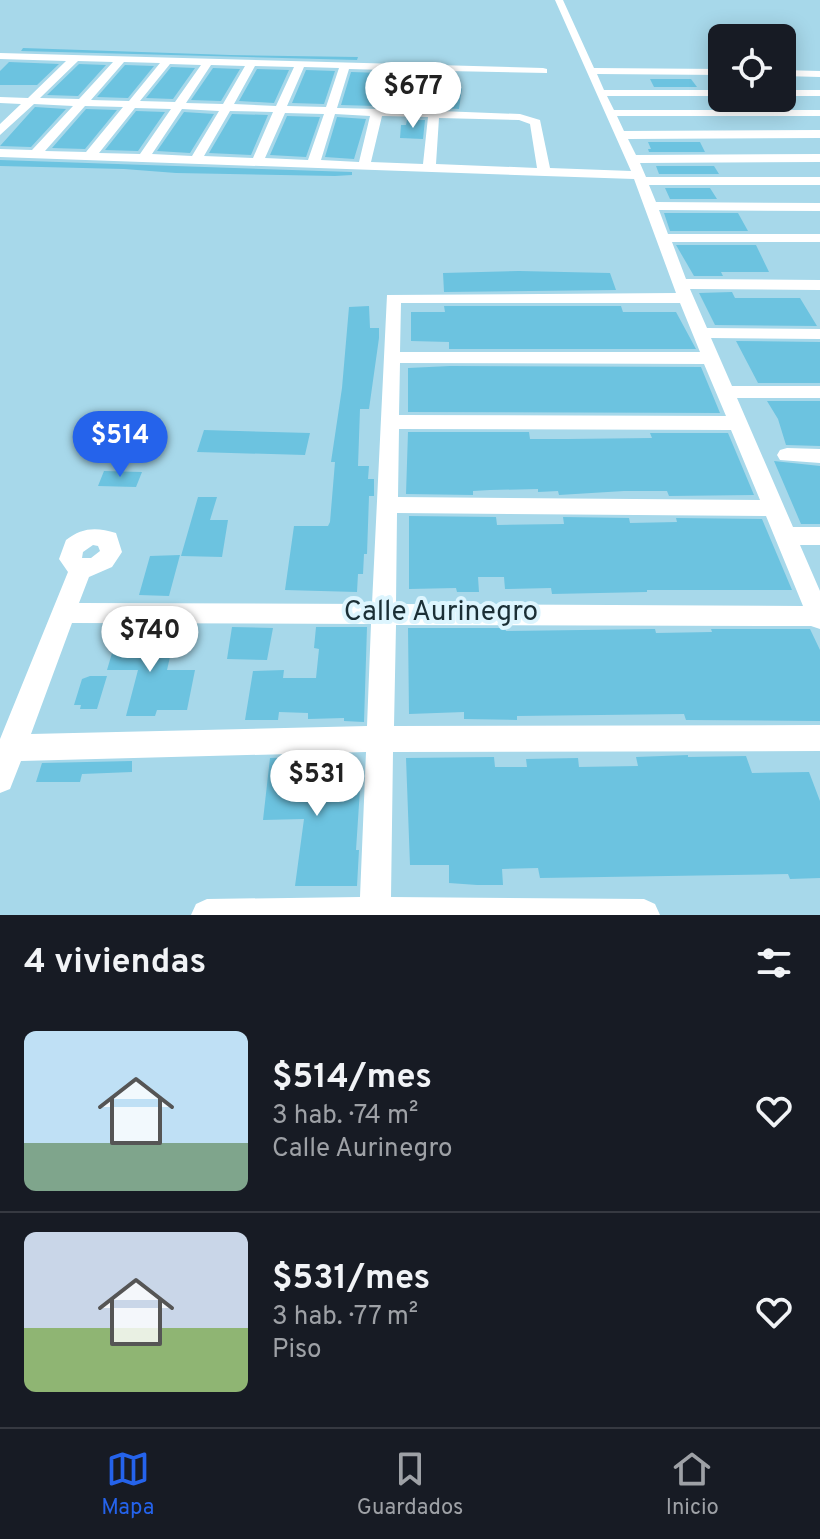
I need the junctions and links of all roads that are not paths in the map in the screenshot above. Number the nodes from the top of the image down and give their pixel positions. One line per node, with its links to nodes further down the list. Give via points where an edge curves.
1 (559, 0): 12 (street)
2 (0, 56): 3 (street)
3 (75, 58): 4 (street); 22 (street)
4 (121, 60): 5 (street); 23 (street)
5 (167, 61): 6 (street); 24 (street)
6 (208, 62): 7 (street); 25 (street)
7 (252, 63): 8 (street); 26 (street)
8 (300, 65): 9 (street); 27 (street)
9 (345, 66): 10 (street); 28 (street)
10 (392, 67): 11 (street); 29 (street)
11 (543, 71)
12 (591, 71): 13 (street); 17 (street)
13 (708, 72)
14 (796, 73): 15 (street)
15 (820, 74)
16 (436, 91): 32 (street)
17 (601, 93): 18 (street); 30 (street)
18 (708, 93)
19 (796, 93): 20 (street)
20 (820, 93)
21 (0, 100): 22 (street)
22 (32, 101): 23 (street); 33 (street)
23 (82, 102): 24 (street); 37 (street)
24 (133, 103): 25 (street); 38 (street)
25 (179, 105): 26 (street); 39 (street)
26 (228, 107): 27 (street); 41 (street)
27 (280, 109): 28 (street); 42 (street)
28 (331, 110): 29 (street); 43 (street)
29 (381, 112): 32 (street); 44 (street)
30 (611, 113): 31 (street); 35 (street)
31 (820, 113)
32 (435, 114): 45 (street); 46 (street, via 536,122)
33 (0, 131)
34 (820, 134): 35 (street)
35 (621, 135): 47 (street)
36 (0, 153): 37 (street)
37 (35, 154): 38 (street)
38 (90, 156): 39 (street)
39 (144, 157): 41 (street)
40 (820, 158): 47 (street)
41 (196, 159): 42 (street)
42 (257, 162): 43 (street)
43 (313, 164): 44 (street)
44 (364, 166): 45 (street)
45 (429, 168): 46 (street)
46 (544, 171): 47 (street)
47 (637, 172): 48 (street); 49 (street)
48 (820, 181)
49 (651, 206): 50 (street); 51 (street)
50 (820, 207)
51 (662, 238): 52 (street); 54 (street)
52 (820, 238)
53 (820, 285): 54 (street)
54 (684, 291): 55 (street); 57 (street, via 393,298)
55 (701, 333): 56 (street); 58 (street)
56 (820, 334)
57 (394, 357): 58 (street); 61 (street)
58 (712, 358): 59 (street)
59 (726, 392): 60 (street); 62 (street)
60 (820, 392)
61 (392, 422): 62 (street); 65 (street)
62 (739, 423): 66 (street)
63 (787, 455): 64 (street)
64 (820, 456)
65 (389, 505): 66 (street); 70 (street)
66 (775, 508): 67 (street)
67 (786, 536): 68 (street); 72 (street)
68 (820, 536)
69 (81, 568): 71 (street)
70 (385, 612): 71 (street, Calle Aurinegro); 72 (street, Calle Aurinegro); 74 (street)
71 (64, 613): 75 (street)
72 (819, 618)
73 (820, 738): 74 (street)
74 (381, 739): 75 (street); 77 (street)
75 (10, 748): 76 (street)
76 (0, 779)
77 (375, 914): 78 (street); 79 (street)
78 (207, 915)
79 (644, 915)

